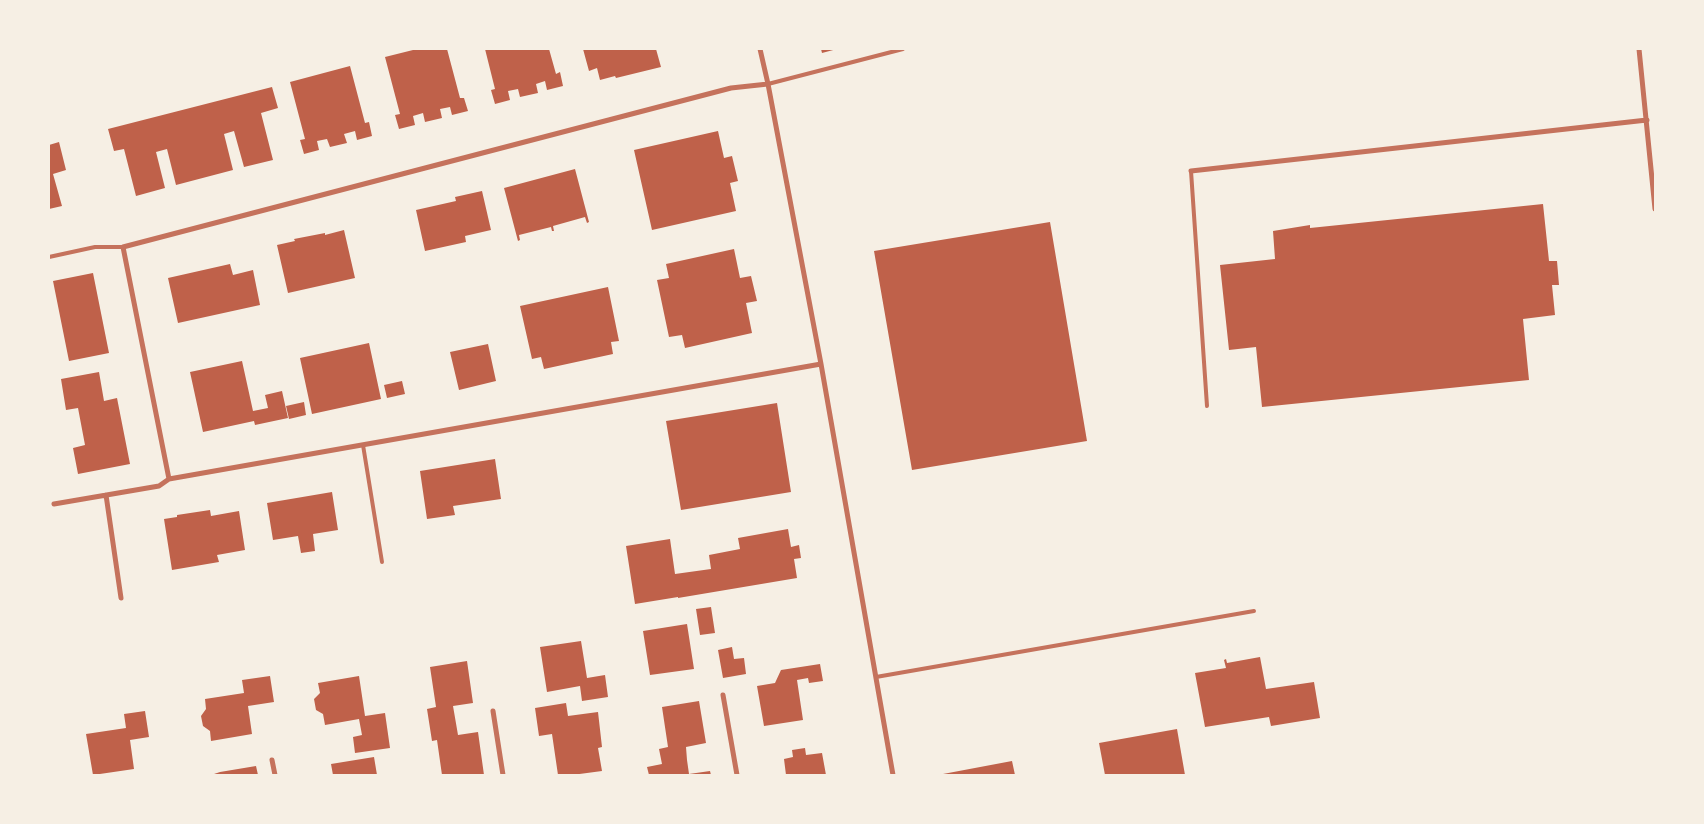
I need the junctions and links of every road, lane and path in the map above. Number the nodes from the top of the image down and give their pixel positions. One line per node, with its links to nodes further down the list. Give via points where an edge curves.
1 (760, 49): 4 (street)
2 (903, 49): 4 (lane)
3 (1639, 49): 5 (street)
4 (768, 84): 8 (street, via 731,88); 10 (street)
5 (1647, 120): 6 (street); 7 (street)
6 (1191, 171): 11 (lane)
7 (1655, 209)
8 (123, 247): 9 (lane, via 95,247); 13 (street)
9 (49, 257)
10 (821, 364): 12 (street); 19 (street)
11 (1207, 406)
12 (363, 445): 13 (street); 16 (lane)
13 (169, 479): 14 (street, via 159,486)
14 (106, 495): 15 (street); 17 (street)
15 (54, 504)
16 (382, 562)
17 (121, 598)
18 (1254, 611): 19 (lane)
19 (876, 677): 26 (street)
20 (723, 695): 25 (street)
21 (493, 711): 24 (street)
22 (272, 760): 23 (street)
23 (275, 775)
24 (503, 775)
25 (737, 775)
26 (893, 775)

